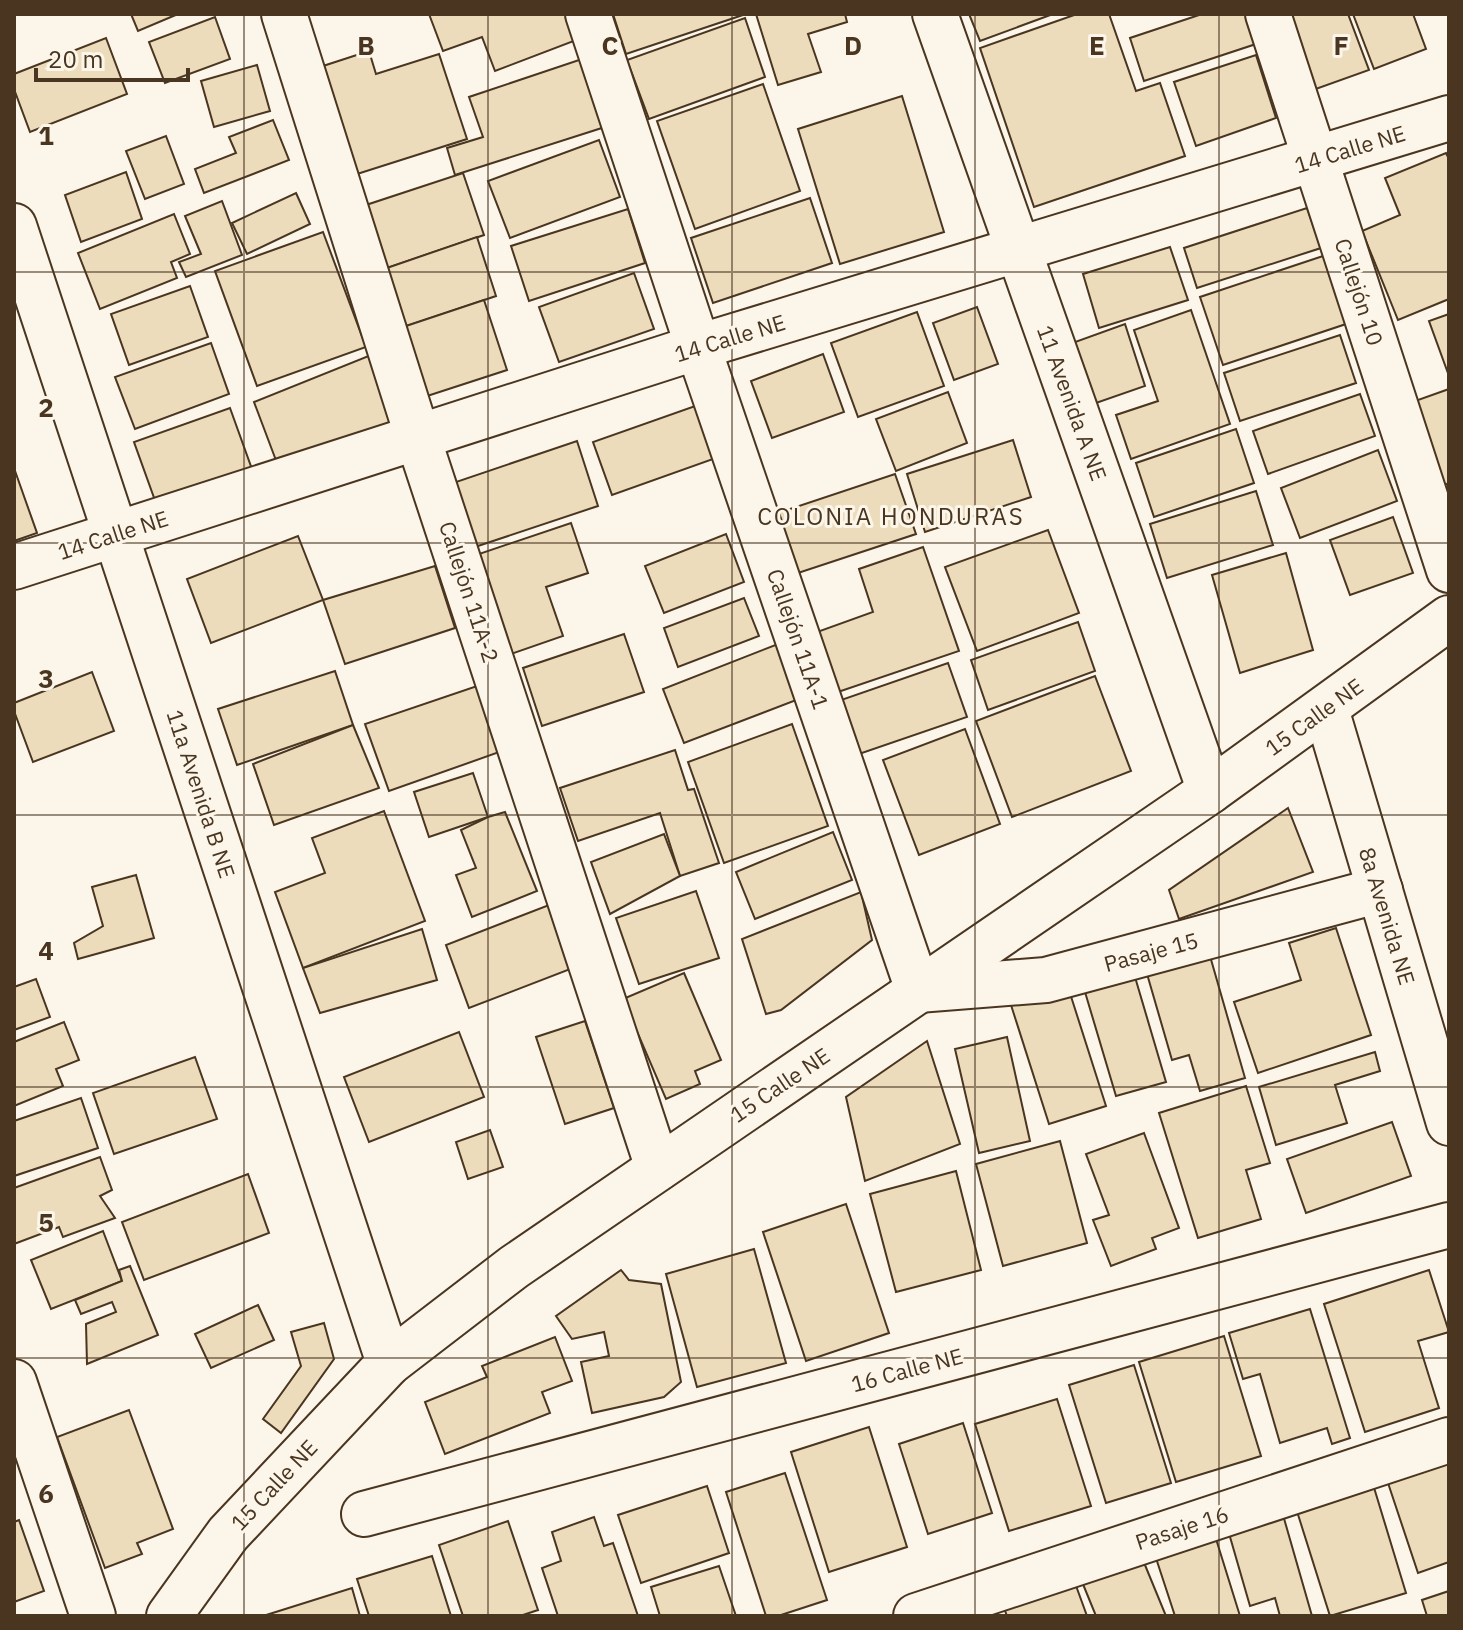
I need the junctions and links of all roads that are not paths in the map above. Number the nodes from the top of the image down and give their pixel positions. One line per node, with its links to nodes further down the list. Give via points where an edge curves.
1 (284, 14): 10 (street, Callejón 11A-2)
2 (588, 14): 9 (street, Callejón 11A-1)
3 (935, 14): 8 (street, 11 Avenida A NE)
4 (1268, 14): 6 (street, Callejón 10)
5 (1449, 118): 6 (street, 14 Calle NE)
6 (1316, 159): 8 (street, 14 Calle NE); 13 (street, Callejón 10)
7 (14, 226): 11 (street, 11a Avenida B NE)
8 (1018, 248): 9 (street, 14 Calle NE); 16 (street, 11 Avenida A NE)
9 (698, 347): 10 (street, 14 Calle NE); 18 (street, Callejón 11A-1)
10 (418, 438): 11 (street, 14 Calle NE); 20 (street, Callejón 11A-2)
11 (116, 534): 12 (street, 14 Calle NE); 22 (street, 11a Avenida B NE)
12 (14, 567)
13 (1449, 570)
14 (1449, 618): 15 (street, 15 Calle NE)
15 (1326, 709): 16 (street, 15 Calle NE); 17 (street, 8a Avenida NE)
16 (1210, 791): 18 (street, 15 Calle NE)
17 (1380, 890): 18 (street, Pasaje 15, via 1046,980); 19 (street, 8a Avenida NE)
18 (918, 990): 20 (street, 15 Calle NE)
19 (1449, 1123)
20 (658, 1168): 22 (street, 15 Calle NE, via 514,1267)
21 (1449, 1225): 25 (street, 16 Calle NE)
22 (389, 1363): 27 (street, 15 Calle NE, via 228,1534)
23 (14, 1382): 26 (street)
24 (1449, 1440): 28 (street, Pasaje 16)
25 (364, 1514)
26 (93, 1616)
27 (169, 1616)
28 (916, 1616)

